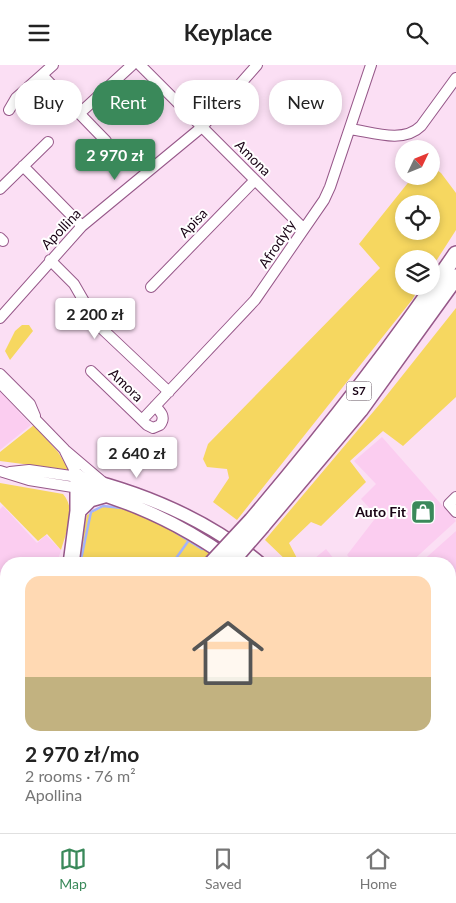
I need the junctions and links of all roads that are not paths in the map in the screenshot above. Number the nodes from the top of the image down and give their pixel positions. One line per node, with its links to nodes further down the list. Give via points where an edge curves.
1 (53, 65): 6 (street)
2 (132, 65): 10 (street)
3 (140, 65): 12 (street, Amona)
4 (258, 65): 12 (street, Apollina)
5 (372, 65): 13 (street, Afrodyty)
6 (42, 75): 8 (street); 9 (street, via 16,98)
7 (456, 78): 13 (street, via 421,127 413,133 400,136)
8 (47, 80)
9 (9, 111)
10 (82, 111)
11 (82, 115): 14 (street)
12 (202, 127): 17 (street, Amona); 19 (street, Apollina)
13 (350, 129): 20 (street, Afrodyty, via 328,191)
14 (106, 141)
15 (48, 142): 16 (street)
16 (22, 166): 18 (street); 19 (street)
17 (256, 180): 20 (street, Amona); 24 (street, Apisa)
18 (0, 189)
19 (82, 226): 22 (street, Apollina)
20 (304, 229): 29 (street, Afrodyty, via 255,300)
21 (456, 254): 40 (highway, S7, via 396,341)
22 (50, 260): 25 (street, Apollina); 29 (street, via 74,284 97,324)
23 (456, 277): 40 (highway, S7, via 360,410)
24 (151, 287)
25 (0, 318)
26 (91, 371): 32 (street, Amora)
27 (0, 374): 31 (street, via 30,404)
28 (0, 383): 31 (street)
29 (169, 391): 30 (street, Afrodyty)
30 (155, 406): 32 (street, Afrodyty); 32 (street, via 163,416 160,425 151,427)
31 (36, 419): 33 (street)
32 (142, 419)
33 (65, 451): 35 (street); 36 (street)
34 (3, 472): 35 (street, via 29,470)
35 (79, 483): 36 (main road); 38 (highway)
36 (105, 489): 38 (highway); 43 (main road, via 169,520); 45 (main road, via 140,495 193,518)
37 (456, 497): 39 (street, via 449,504)
38 (78, 511): 41 (highway)
39 (456, 512)
40 (257, 523): 42 (highway, S7, bridge); 44 (highway, S7, bridge)
41 (72, 557)
42 (219, 557)
43 (228, 557)
44 (233, 557)
45 (252, 557)

